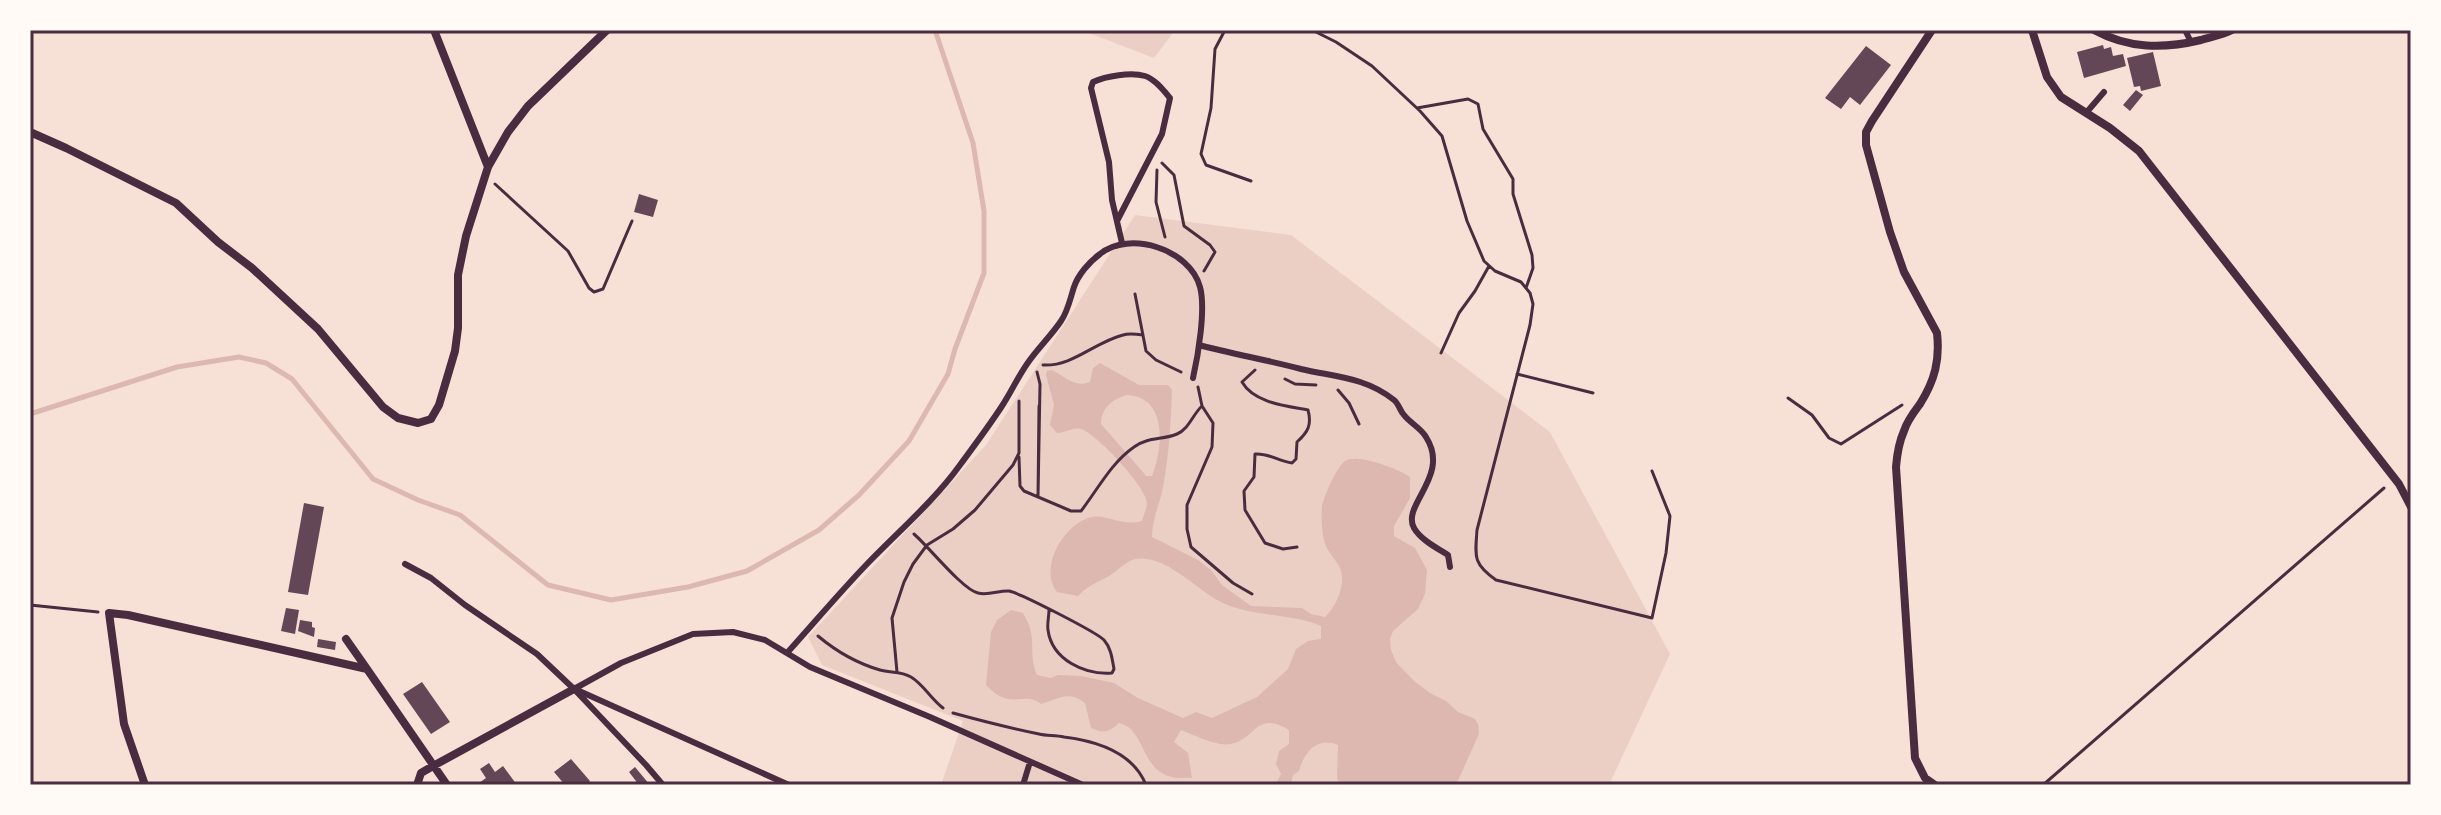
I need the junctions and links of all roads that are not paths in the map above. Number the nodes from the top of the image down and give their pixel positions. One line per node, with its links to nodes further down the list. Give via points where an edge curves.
1 (434, 30): 12 (street)
2 (607, 30): 12 (street, via 528,106)
3 (1932, 30): 33 (street, via 1872,121 1866,145 1904,272 1937,333 1936,372 1905,428 1896,467 1915,758)
4 (2032, 30): 10 (street, via 2047,77 2061,97)
5 (2094, 30): 8 (street, via 2136,45)
6 (2185, 30): 8 (lane)
7 (2232, 30): 8 (street)
8 (2191, 42)
9 (2104, 92): 10 (lane)
10 (2086, 113): 17 (street, via 2139,151 2395,479)
11 (30, 132): 12 (street, via 176,203 318,329 383,407 418,423 431,419 439,405 455,351 458,275)
12 (488, 167)
13 (1117, 221): 13 (lane, via 1091,88 1106,76 1146,76 1170,98 1162,134); 14 (lane)
14 (1122, 243): 15 (lane, via 1169,253 1197,279); 21 (lane, via 1085,268 1062,320 957,469)
15 (1199, 345): 16 (lane); 19 (lane, via 1346,376 1396,402 1425,435 1435,457 1412,516 1414,528 1448,555)
16 (1193, 378)
17 (2411, 507)
18 (405, 564): 23 (lane, via 537,654)
19 (1450, 567)
20 (346, 639): 22 (street)
21 (787, 653): 23 (lane, via 765,640 733,632 693,634); 24 (lane)
22 (367, 669): 25 (street); 26 (street, via 109,613 124,724)
23 (574, 689): 25 (street); 29 (lane); 30 (lane)
24 (1030, 762): 31 (lane); 32 (lane)
25 (433, 766): 27 (street, via 421,773); 28 (street)
26 (145, 785)
27 (417, 785)
28 (447, 785)
29 (663, 785)
30 (789, 785)
31 (1023, 785)
32 (1083, 785)
33 (1935, 785)

